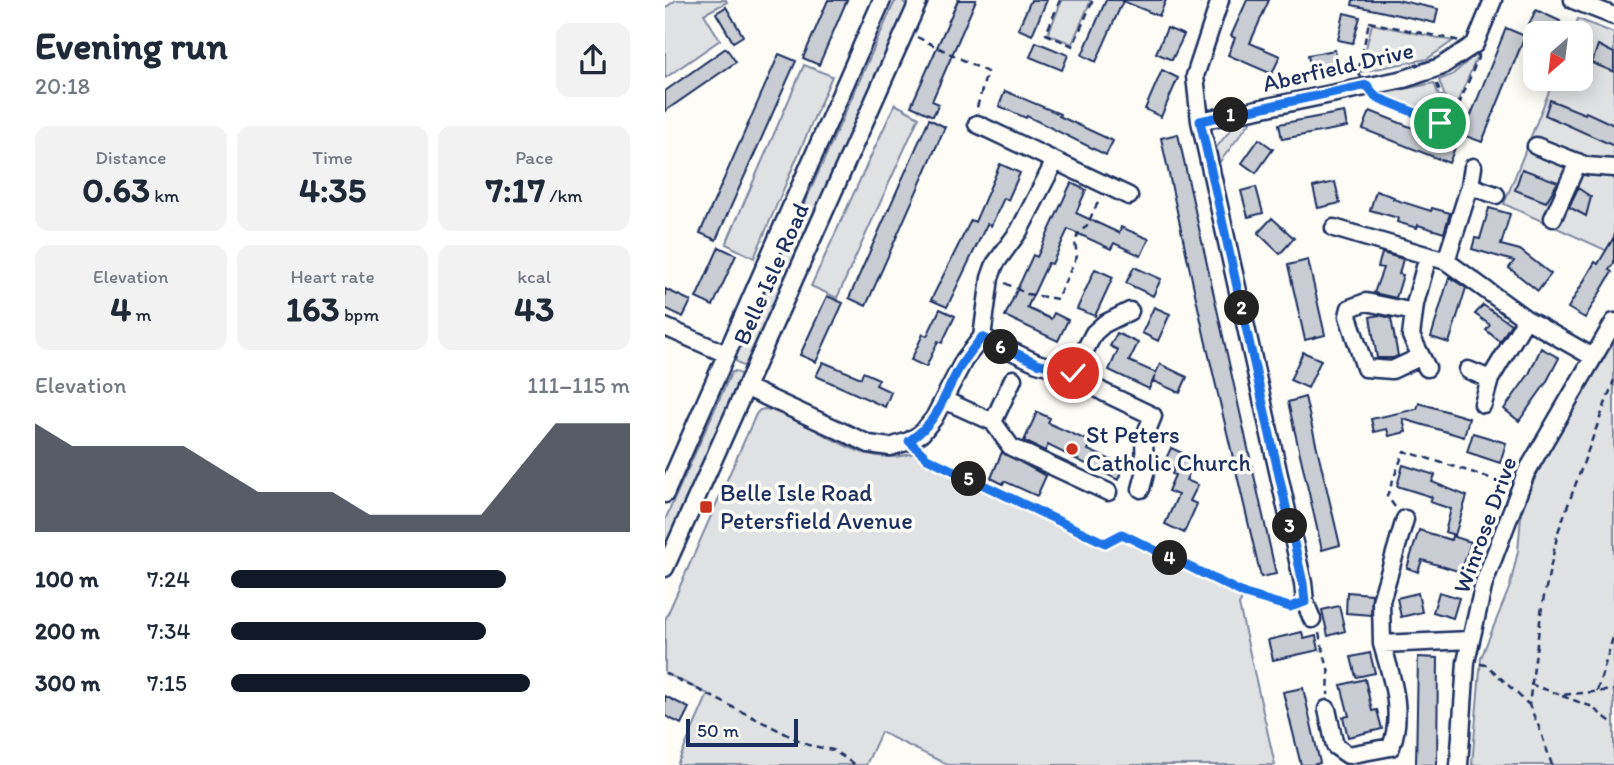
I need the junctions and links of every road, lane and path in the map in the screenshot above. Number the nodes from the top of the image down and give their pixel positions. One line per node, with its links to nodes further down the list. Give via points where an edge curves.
1 (883, 0): 36 (street, Belle Isle Road)
2 (919, 0): 9 (street, Belle Isle Road)
3 (1060, 0): 4 (path, via 1046,34 1073,46)
4 (1093, 0)
5 (1220, 0): 13 (street, via 1195,76)
6 (1493, 0): 10 (street)
7 (1573, 0): 8 (street)
8 (1614, 16)
9 (905, 31): 14 (path, via 987,72 976,107); 43 (street, Belle Isle Road)
10 (1475, 44): 11 (street, Aberfield Drive); 12 (path, via 1369,22 1358,73); 15 (path, via 1480,53)
11 (1432, 69): 12 (street, Aberfield Drive); 15 (path)
12 (1367, 85): 13 (street, Aberfield Drive); 15 (path, via 1376,97)
13 (1200, 121): 54 (street, via 1303,583)
14 (977, 124): 17 (street)
15 (1451, 124)
16 (1536, 146): 18 (street)
17 (1055, 161): 21 (street); 29 (street)
18 (1578, 162): 20 (street); 25 (street)
19 (1473, 167): 22 (street)
20 (1614, 168)
21 (1106, 185): 24 (street); 29 (path, via 1086,227 1079,232 1077,256 1057,299 1027,294)
22 (1470, 186): 23 (street); 28 (street)
23 (1496, 195)
24 (1129, 196)
25 (1553, 218)
26 (1334, 228): 27 (street)
27 (1429, 256): 28 (street); 31 (street)
28 (1446, 261): 32 (street)
29 (991, 276): 35 (street)
30 (1130, 311): 39 (street, via 1094,333)
31 (1414, 312): 31 (street, via 1366,302 1350,308 1348,316 1365,368 1392,370 1423,363 1411,336)
32 (1526, 319): 37 (street); 41 (street)
33 (1614, 322): 37 (street, Winrose Drive)
34 (665, 327): 36 (street)
35 (982, 337): 39 (street, via 1037,363); 44 (street, via 964,360)
36 (726, 354): 51 (street, Belle Isle Road)
37 (1593, 357): 48 (street, Winrose Drive)
38 (1468, 370): 41 (street)
39 (1073, 373): 49 (street, via 1153,416 1144,438)
40 (1013, 379): 46 (street)
41 (1490, 379): 45 (street)
42 (1614, 380): 61 (path, via 1558,532)
43 (745, 387): 47 (street, via 869,444 890,447); 53 (street, Belle Isle Road)
44 (944, 400): 46 (street); 47 (street, via 922,433)
45 (1483, 404)
46 (993, 422): 50 (street, via 1011,447)
47 (909, 441): 54 (path, via 927,458 1105,543 1122,534 1245,594)
48 (1519, 488): 52 (path, via 1404,451 1387,496); 57 (street, Winrose Drive, via 1484,583)
49 (1141, 489)
50 (1108, 492)
51 (665, 494)
52 (1405, 519): 58 (street, via 1381,601)
53 (665, 568)
54 (1297, 605): 55 (street)
55 (1312, 620): 66 (path, via 1329,673)
56 (1614, 634): 63 (path)
57 (1470, 640): 58 (street); 59 (street, Winrose Drive)
58 (1382, 644): 68 (street, via 1397,695 1397,731 1391,747)
59 (1466, 663): 65 (path, via 1487,665); 70 (street, Winrose Drive)
60 (665, 673): 69 (path, via 808,745 833,750)
61 (1532, 685): 64 (path); 65 (path)
62 (1614, 690): 63 (path)
63 (1597, 692): 64 (path)
64 (1561, 695): 67 (path, via 1590,706)
65 (1529, 705): 71 (path)
66 (1327, 709): 68 (street, via 1335,746)
67 (1614, 724)
68 (1346, 760)
69 (855, 765)
70 (1459, 765)
71 (1552, 765)

